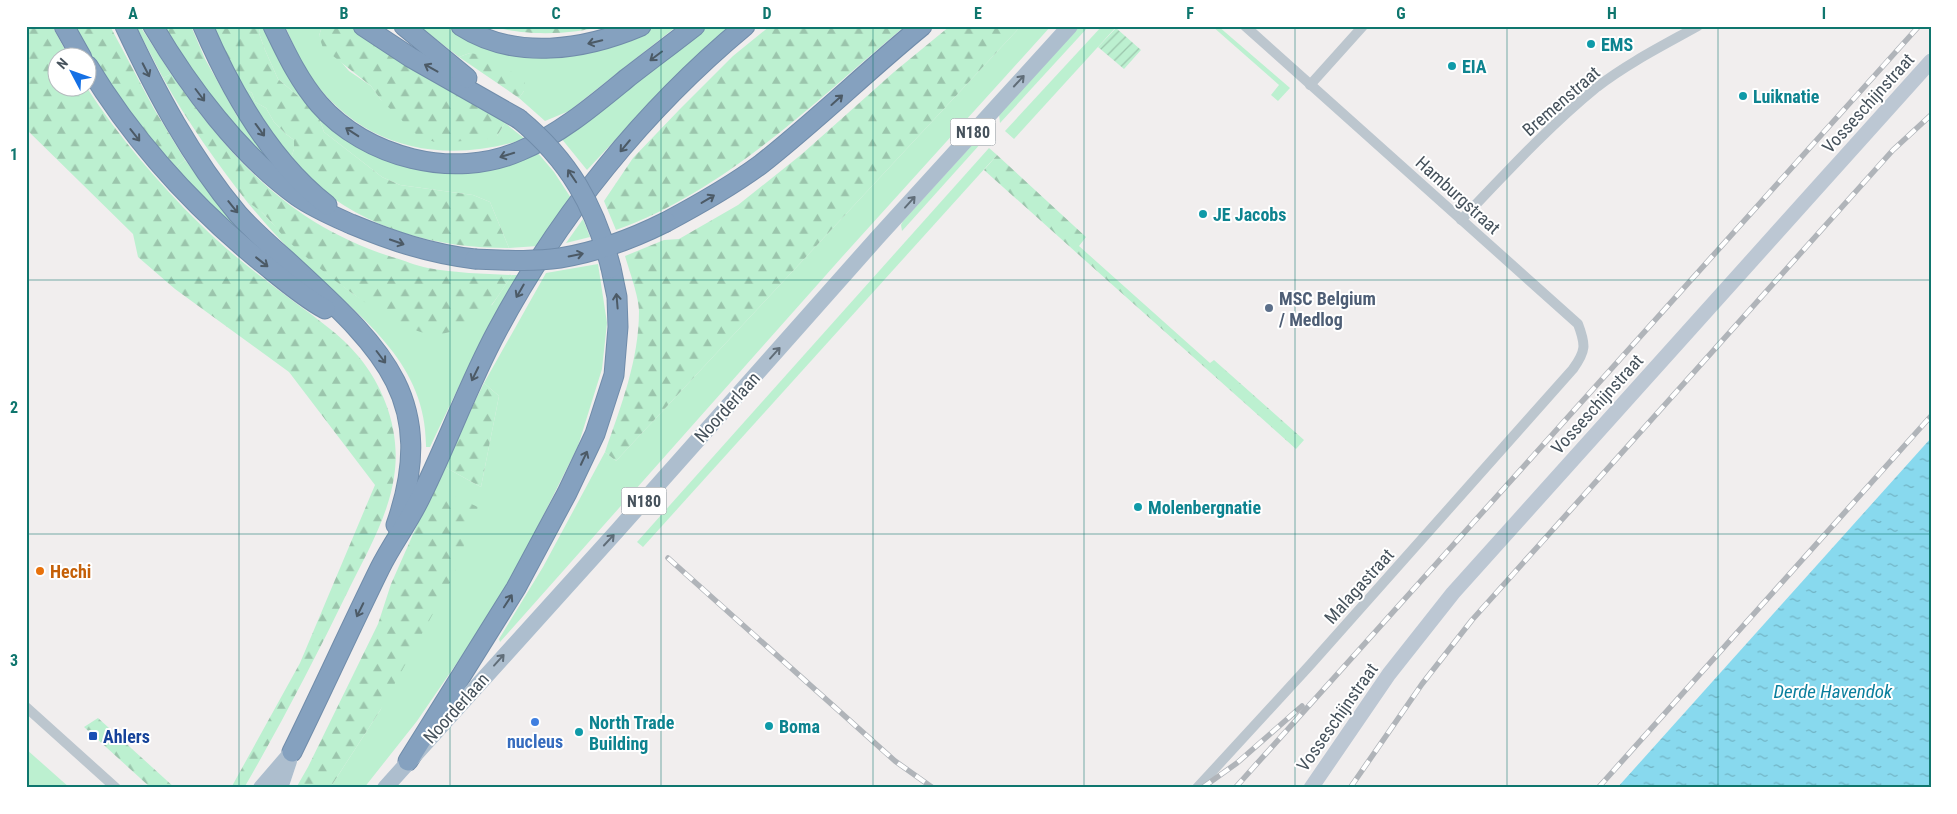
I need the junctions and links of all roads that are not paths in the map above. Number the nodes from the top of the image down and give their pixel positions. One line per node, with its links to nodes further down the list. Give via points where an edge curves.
1 (64, 26): 17 (highway)
2 (125, 26): 24 (highway, one-way to 24, via 164,103 210,176 255,232)
3 (153, 26): 23 (highway, one-way to 23, via 199,94 255,159 298,197)
4 (203, 26): 23 (highway, one-way to 23, via 233,91 270,145 313,192)
5 (273, 26): 10 (highway, one-way to 5, via 558,131 519,152 478,162 456,163 429,162 388,151 351,132 318,104 294,70)
6 (363, 26): 21 (highway, one-way to 6, via 410,57)
7 (404, 26): 21 (highway)
8 (461, 26): 9 (highway, one-way to 8, via 596,42 544,48 510,46)
9 (640, 26)
10 (695, 26)
11 (746, 26): 26 (highway, one-way to 26, via 657,108 555,234 497,331 423,494)
12 (922, 26): 23 (highway, one-way to 12, bridge, via 414,248 475,259 523,261 560,258 636,237 708,199 758,166)
13 (1070, 26): 29 (main road, Noorderlaan / N180, one-way to 13)
14 (1245, 26): 20 (street, Hamburgstraat)
15 (1363, 26): 20 (street)
16 (1698, 26): 22 (street, Bremenstraat, via 1598,86 1543,135)
17 (76, 48)
18 (1931, 61): 36 (street, Vosseschijnstraat, via 1453,593 1389,674)
19 (98, 81): 24 (highway, one-way to 24, via 125,123 152,156 211,219 296,289)
20 (1310, 85): 22 (street, Hamburgstraat)
21 (519, 118): 29 (highway, one-way to 21, bridge, via 516,588 567,493 595,434 614,375 617,297 600,229 577,182 556,154)
22 (1461, 220): 25 (street, Hamburgstraat, via 1578,324 1585,342 1583,356)
23 (352, 224)
24 (348, 321): 26 (highway, one-way to 26, via 370,342 390,369 410,428 412,445 404,502)
25 (1541, 404): 35 (street, Malagastraat)
26 (381, 566): 28 (highway, one-way to 28)
27 (26, 707): 30 (street)
28 (292, 752): 31 (main road); 32 (main road); 33 (main road)
29 (408, 761): 34 (main road, Noorderlaan / N180)
30 (116, 788)
31 (261, 788)
32 (272, 788)
33 (280, 788)
34 (384, 788)
35 (1197, 788)
36 (1311, 788)

